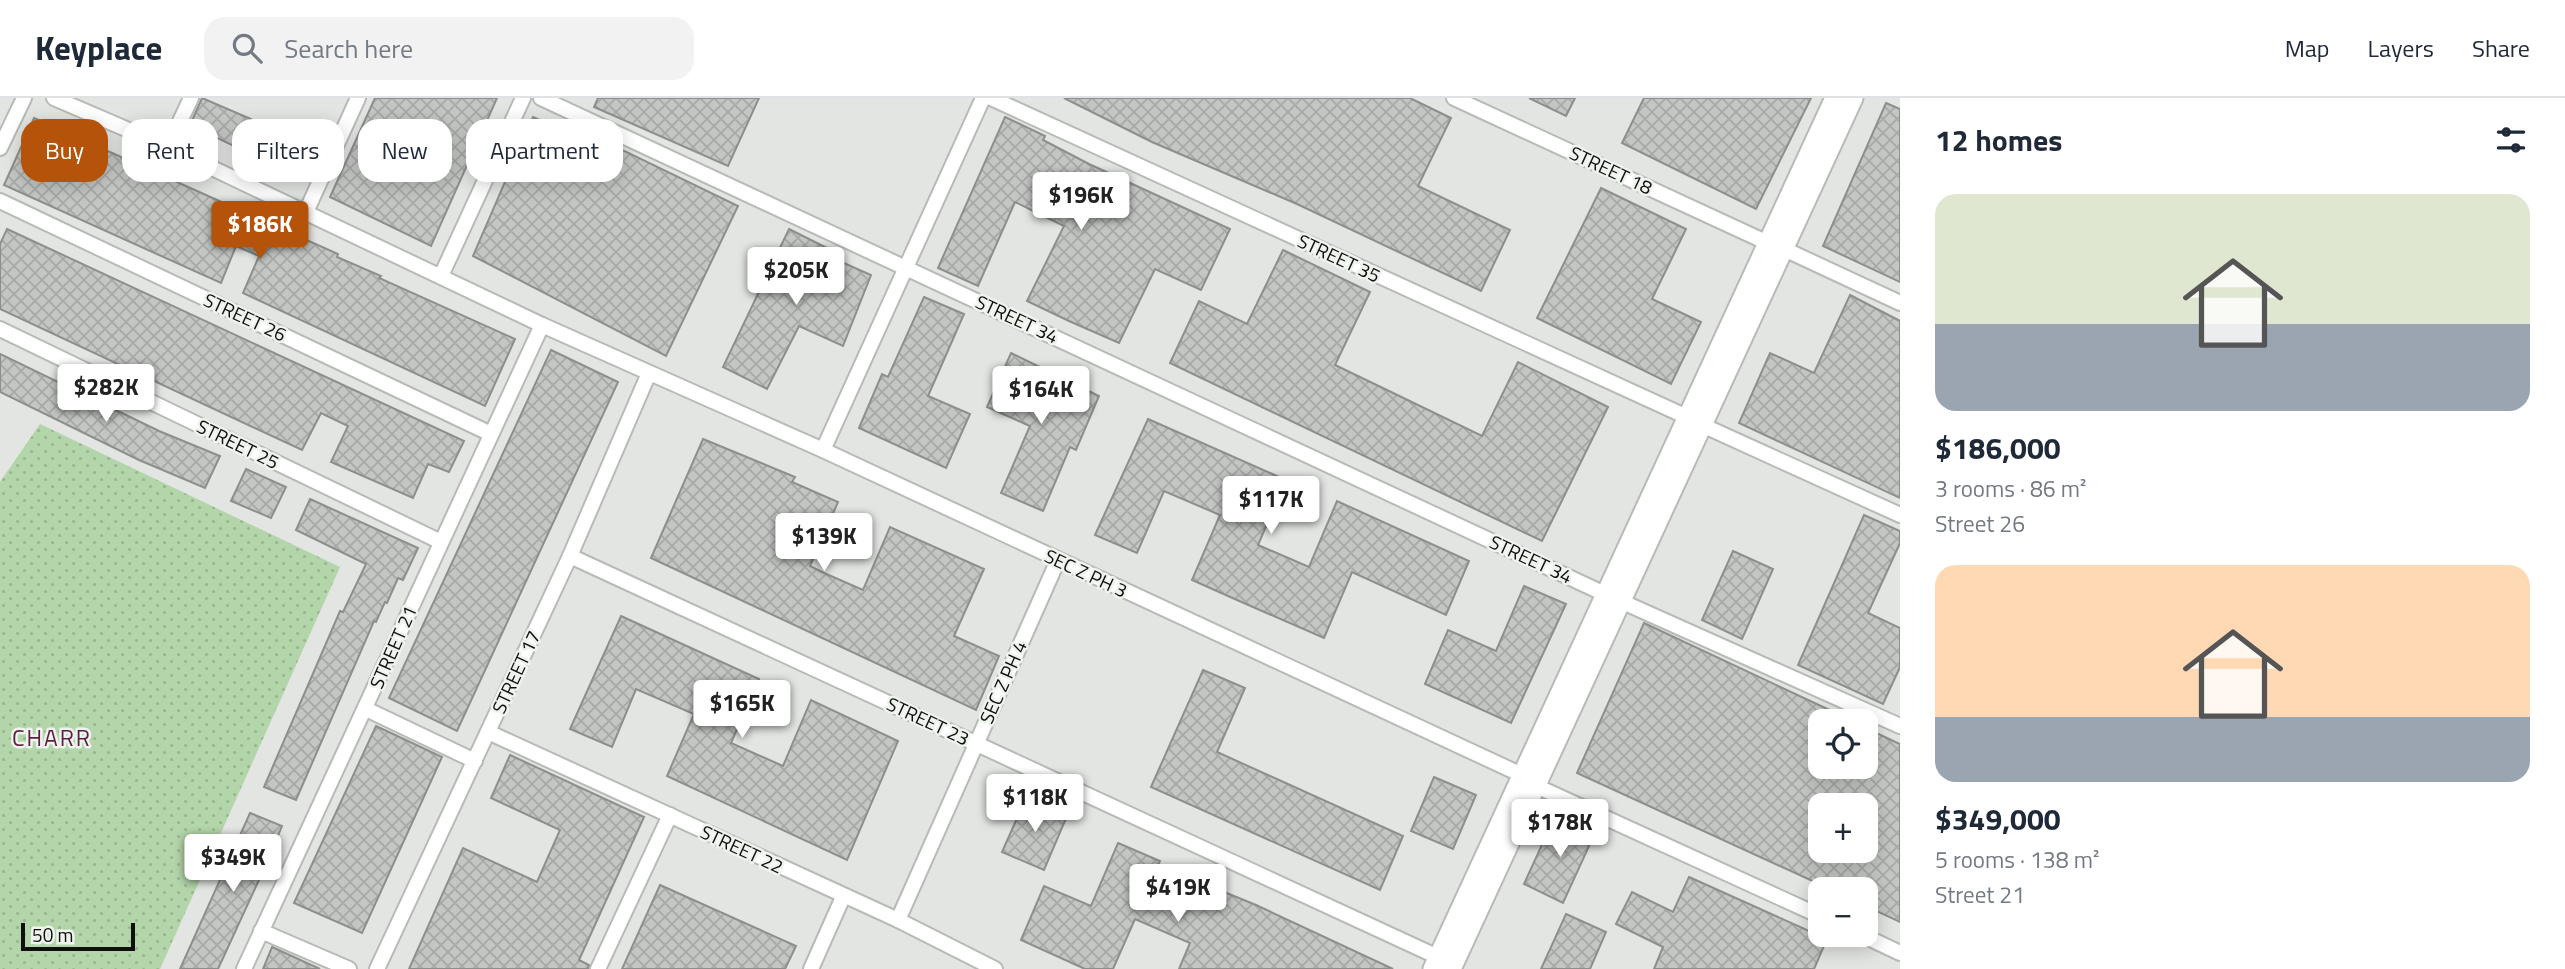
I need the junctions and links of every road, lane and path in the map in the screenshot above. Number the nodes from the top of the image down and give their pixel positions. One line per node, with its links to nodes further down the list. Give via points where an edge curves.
1 (54, 98): 13 (street, SEC Z PH 3)
2 (191, 98): 12 (street)
3 (358, 98): 17 (street)
4 (523, 98): 20 (street)
5 (541, 98): 19 (street, STREET 34)
6 (983, 98): 19 (street)
7 (991, 98): 25 (street, STREET 35)
8 (1454, 98): 18 (street, STREET 18)
9 (1835, 98): 18 (main road)
10 (1853, 98): 18 (main road)
11 (21, 99): 14 (street)
12 (182, 119)
13 (122, 127)
14 (0, 148)
15 (218, 171): 17 (street, SEC Z PH 3)
16 (0, 201): 26 (street, STREET 26)
17 (305, 214): 20 (street, SEC Z PH 3)
18 (1776, 246): 21 (street, STREET 18); 25 (main road)
19 (905, 266): 27 (street); 32 (street, STREET 34)
20 (441, 276): 22 (street, SEC Z PH 3)
21 (1900, 303)
22 (541, 325): 24 (street, SEC Z PH 3); 26 (street, STREET 21)
23 (0, 329): 29 (street, STREET 25)
24 (649, 373): 27 (street, SEC Z PH 3); 30 (street, STREET 17)
25 (1695, 421): 28 (street); 32 (main road)
26 (489, 433): 29 (street, STREET 21)
27 (822, 450): 31 (street, SEC Z PH 3)
28 (1900, 515)
29 (439, 541): 33 (street, STREET 21)
30 (570, 556): 35 (street, STREET 17); 36 (street, STREET 23)
31 (1058, 559): 36 (street, SEC Z PH 4); 38 (street, SEC Z PH 3)
32 (1614, 598): 34 (street, STREET 34); 38 (main road)
33 (366, 709): 37 (street); 43 (street, STREET 21)
34 (1900, 726)
35 (488, 732): 37 (street, STREET 17); 39 (street, STREET 22)
36 (976, 743): 42 (street, SEC Z PH 4); 46 (street, STREET 23)
37 (475, 761): 49 (street, STREET 17)
38 (1529, 781): 41 (street, SEC Z PH 3); 46 (main road)
39 (670, 815): 40 (street, STREET 22); 50 (street)
40 (843, 897): 42 (street, STREET 22); 51 (street)
41 (1808, 910)
42 (898, 920): 52 (street, STREET 22)
43 (261, 931): 47 (street, STREET 21); 48 (street)
44 (1878, 943): 45 (street)
45 (1900, 953)
46 (1448, 966)
47 (244, 969)
48 (349, 969)
49 (377, 969)
50 (598, 969)
51 (811, 969)
52 (995, 969)

